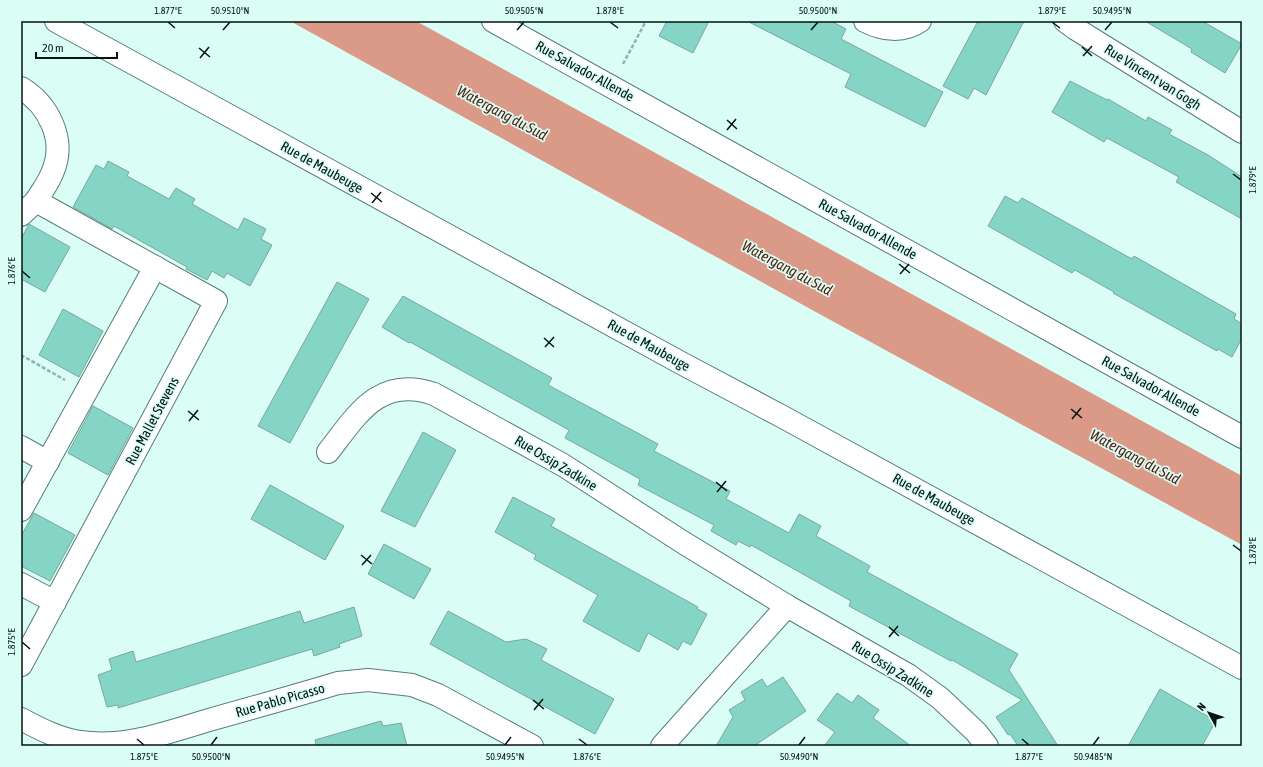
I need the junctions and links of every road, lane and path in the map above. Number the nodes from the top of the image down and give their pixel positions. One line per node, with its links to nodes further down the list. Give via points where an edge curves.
1 (56, 21): 23 (street, Rue de Maubeuge)
2 (493, 21): 7 (street, Rue Salvador Allende)
3 (646, 21): 7 (path)
4 (865, 21): 5 (street, via 875,26 896,30)
5 (920, 21)
6 (1065, 21): 9 (street, Rue Vincent van Gogh)
7 (611, 86): 14 (street, Rue Salvador Allende)
8 (21, 88): 10 (street, Rue Mallet Stevens, via 39,101 45,109 56,132 57,144 57,157 50,179)
9 (1242, 132)
10 (28, 208): 11 (street, Rue Mallet Stevens)
11 (155, 267): 13 (street); 20 (street, Rue Mallet Stevens, via 216,301)
12 (21, 355): 13 (path)
13 (87, 392): 17 (street)
14 (1242, 437)
15 (21, 447): 17 (street)
16 (328, 452): 21 (street, Rue Ossip Zadkine, via 360,412 377,398 400,390 434,394 563,465)
17 (48, 462): 18 (street)
18 (21, 510)
19 (21, 584): 20 (street)
20 (55, 602): 22 (street, Rue Mallet Stevens)
21 (788, 606): 26 (street); 27 (street, Rue Ossip Zadkine, via 924,686 976,732)
22 (21, 665)
23 (1242, 668)
24 (21, 719): 25 (street, Rue Pablo Picasso, via 65,739 99,744 118,743 338,683 382,680 412,685 438,695)
25 (532, 746)
26 (662, 746)
27 (987, 746)

